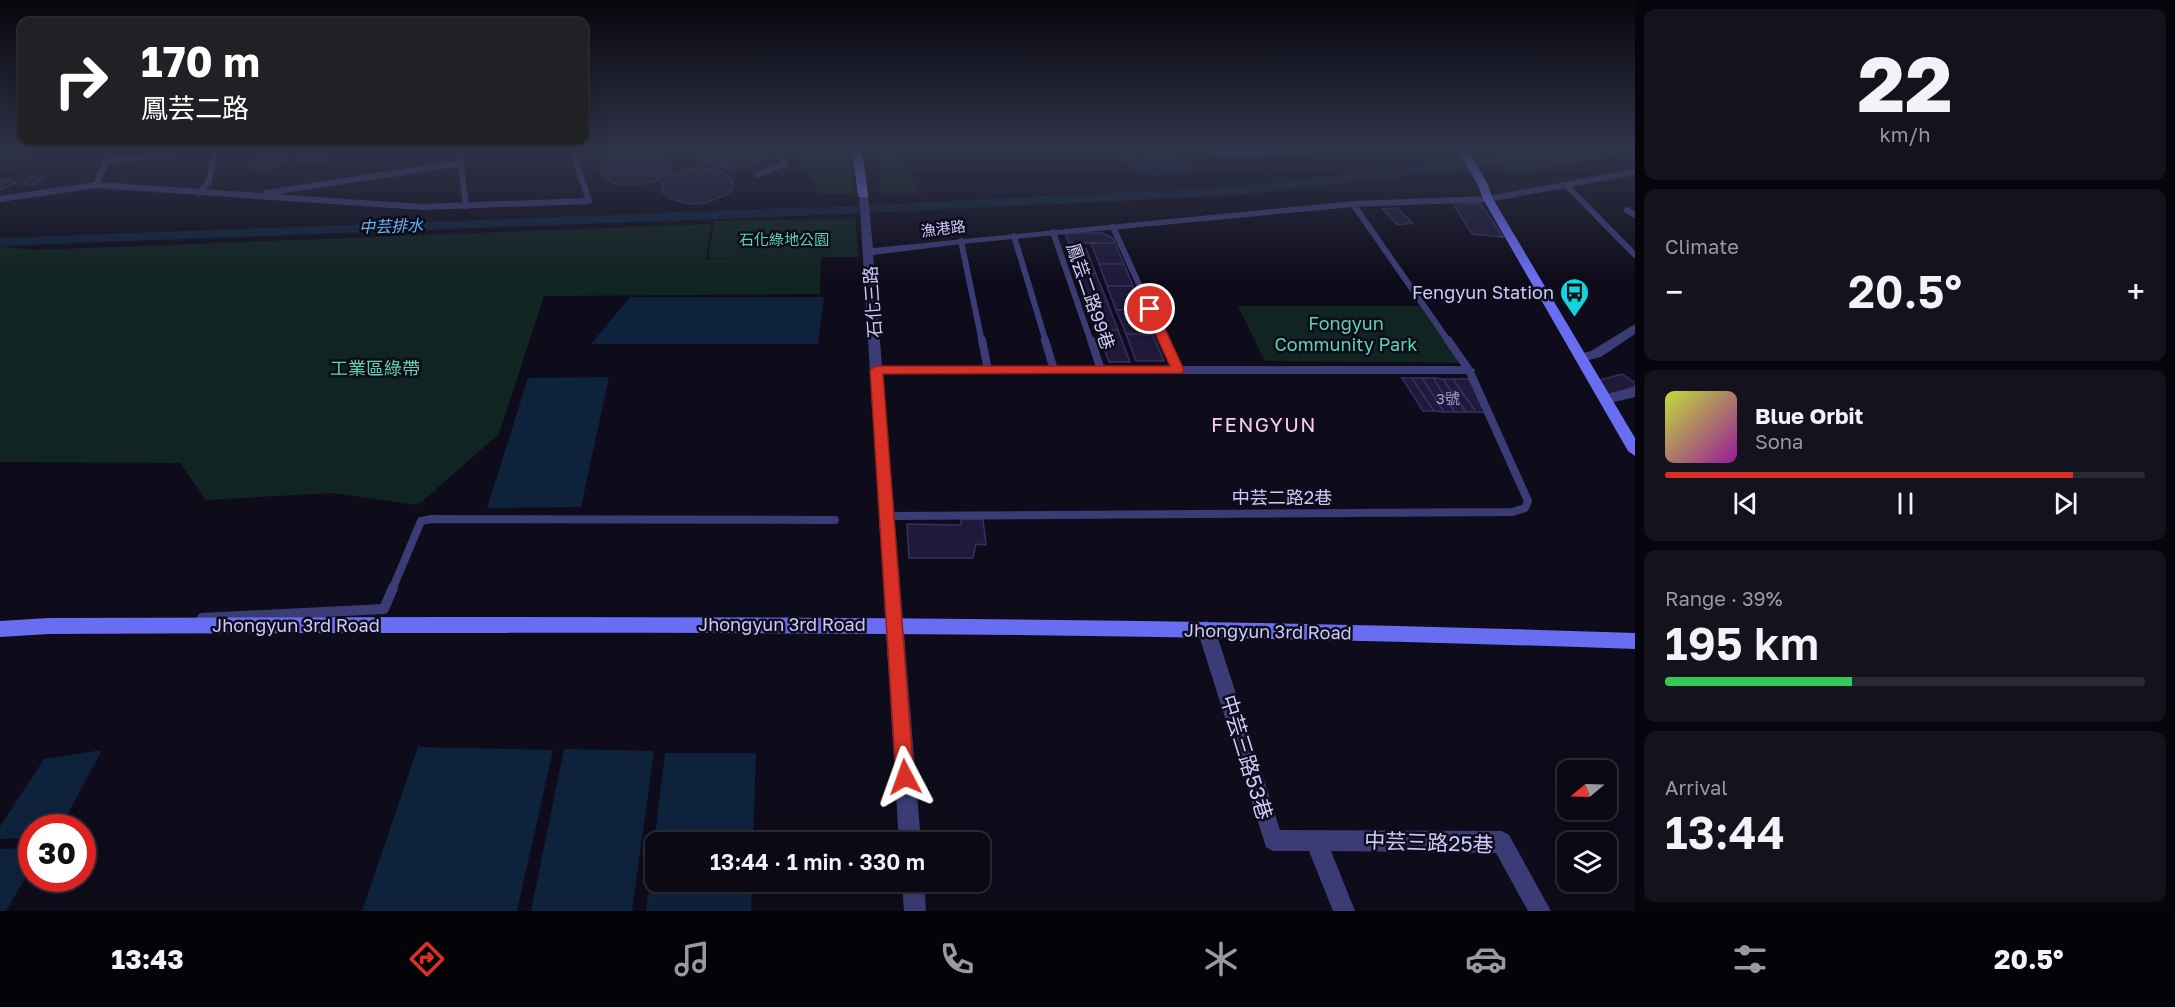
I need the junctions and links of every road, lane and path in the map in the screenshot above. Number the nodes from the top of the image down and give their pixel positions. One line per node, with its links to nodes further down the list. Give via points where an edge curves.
1 (44, 193): 12 (lane)
2 (192, 193): 3 (lane)
3 (198, 193): 11 (lane)
4 (271, 193): 11 (lane)
5 (464, 193): 15 (lane)
6 (586, 193): 15 (lane, via 589,201)
7 (863, 193): 22 (street, 石化三路)
8 (1486, 193): 13 (street)
9 (1527, 193): 13 (street, 漁港路)
10 (1573, 193): 23 (lane)
11 (249, 196): 15 (lane, via 422,207)
12 (0, 199)
13 (1488, 199): 14 (street, 漁港路); 25 (street)
14 (1353, 204): 18 (street, 漁港路); 31 (lane)
15 (466, 206)
16 (1627, 210): 17 (lane)
17 (1635, 215)
18 (1113, 227): 19 (street, 漁港路); 30 (lane)
19 (1053, 232): 20 (street, 漁港路); 29 (lane, 鳳芸二路99巷)
20 (1014, 236): 21 (street, 漁港路); 28 (lane)
21 (961, 241): 22 (street, 漁港路); 27 (lane)
22 (868, 252): 26 (street, 石化三路)
23 (1635, 255)
24 (1635, 328): 25 (street, via 1596,354)
25 (1581, 358): 33 (street)
26 (876, 370): 27 (street); 35 (street, 石化三路)
27 (988, 370): 28 (street)
28 (1054, 370): 29 (street)
29 (1101, 370): 30 (street)
30 (1178, 370): 31 (street)
31 (1469, 370): 35 (lane, 中芸二路2巷, via 1528,501 1525,508 1512,512)
32 (1631, 395): 33 (street)
33 (1606, 399): 34 (street)
34 (1635, 451)
35 (886, 516): 37 (street, 石化三路)
36 (836, 520): 38 (lane, via 432,519 421,521 384,609)
37 (893, 624): 38 (street, Jhongyun 3rd Road); 40 (street, Jhongyun 3rd Road); 42 (street, 石化三路)
38 (49, 626): 39 (street, Jhongyun 3rd Road)
39 (0, 629)
40 (1206, 629): 41 (street, Jhongyun 3rd Road); 43 (street, 中芸三路53巷, via 1273,840)
41 (1635, 641)
42 (909, 832)
43 (1314, 839): 46 (street); 47 (street, 中芸三路25巷, via 1502,842)
44 (914, 892): 45 (street)
45 (915, 911)
46 (1344, 911)
47 (1540, 911)

